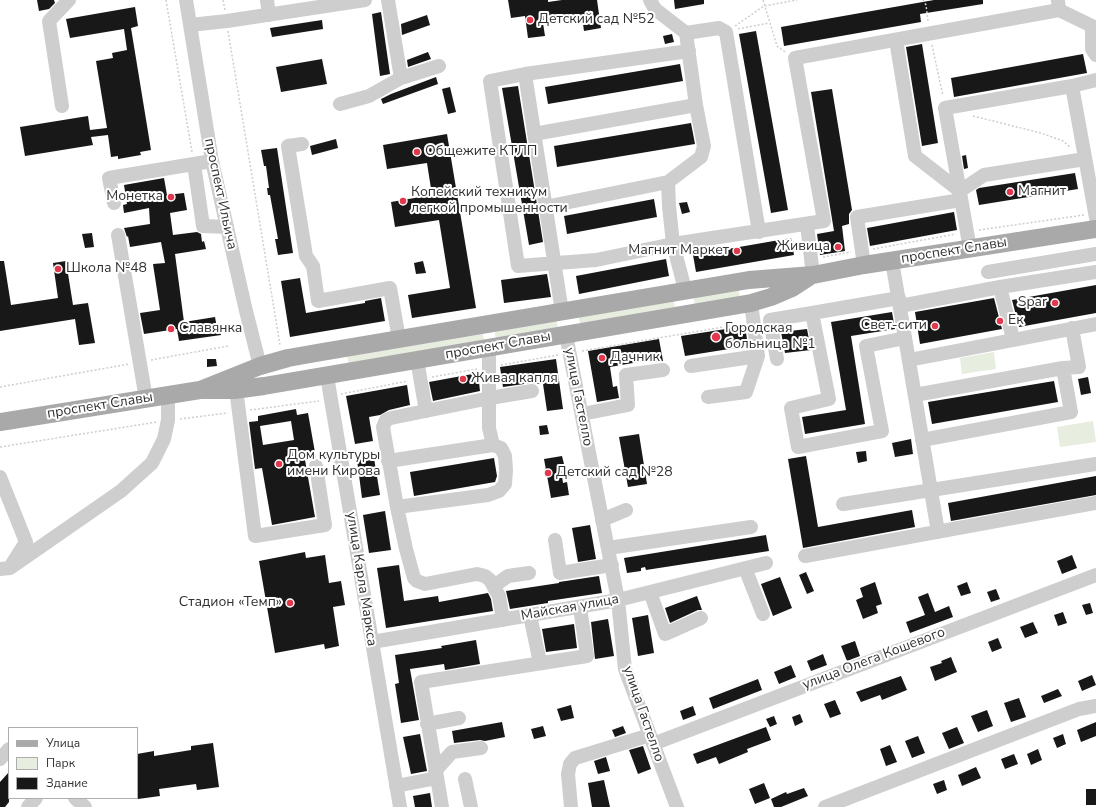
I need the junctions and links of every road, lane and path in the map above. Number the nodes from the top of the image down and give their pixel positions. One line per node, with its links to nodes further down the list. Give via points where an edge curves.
1 (70, 0): 32 (street, via 49,21)
2 (166, 0): 39 (path)
3 (186, 0): 17 (street, проспект Ильича)
4 (223, 0): 15 (path)
5 (267, 0): 14 (street)
6 (365, 0): 14 (street)
7 (388, 0): 27 (street)
8 (650, 0): 19 (street, via 655,9)
9 (763, 0): 13 (path)
10 (797, 0): 13 (path)
11 (923, 0): 20 (path)
12 (1058, 5): 20 (street); 23 (street, via 1092,26 1092,49)
13 (764, 6): 16 (path); 18 (path)
14 (269, 15): 15 (street)
15 (227, 21): 17 (street); 70 (path)
16 (769, 23): 18 (path); 24 (path, via 777,46)
17 (190, 25): 38 (street, проспект Ильича)
18 (726, 32): 19 (street, via 719,28); 48 (street)
19 (686, 33): 22 (street)
20 (930, 34): 21 (street); 33 (path)
21 (896, 40): 24 (street); 41 (street, via 915,156)
22 (689, 51): 26 (street); 31 (street)
23 (1096, 55)
24 (794, 58): 45 (street, via 824,221)
25 (439, 66): 27 (street)
26 (525, 74): 35 (street, улица Гастелло); 54 (street, via 490,81 518,266)
27 (401, 78): 30 (street, via 369,96)
28 (1096, 80): 29 (street)
29 (1072, 86): 33 (street); 37 (street)
30 (340, 104)
31 (696, 104): 35 (street); 40 (street, via 704,146 701,157)
32 (62, 106)
33 (945, 108): 41 (street)
34 (968, 114): 37 (path, via 1063,140)
35 (534, 134): 43 (street, улица Гастелло)
36 (302, 144): 72 (street, via 288,146 306,256 313,266 318,301 390,288)
37 (1082, 159): 41 (street, via 984,175); 44 (street)
38 (212, 161): 39 (street); 46 (street, проспект Ильича)
39 (194, 164): 42 (street, via 109,178); 46 (street, via 203,226)
40 (668, 182): 43 (street); 50 (street)
41 (960, 196): 51 (street); 55 (street, via 857,217)
42 (114, 203)
43 (546, 207): 54 (street, улица Гастелло)
44 (1096, 218)
45 (807, 224): 48 (street); 58 (street)
46 (227, 226): 83 (street, проспект Ильича)
47 (1096, 229): 51 (main road, проспект Славы)
48 (759, 232): 50 (street)
49 (118, 235): 82 (street)
50 (673, 244): 54 (street, via 596,260); 60 (street)
51 (970, 249): 53 (main road, проспект Славы)
52 (1096, 254): 56 (street)
53 (892, 261): 55 (main road, проспект Славы); 61 (street)
54 (554, 263): 63 (street, улица Гастелло)
55 (864, 265): 58 (main road, проспект Славы)
56 (988, 272)
57 (1096, 272): 59 (street)
58 (813, 275): 60 (main road, проспект Славы, via 749,280); 62 (main road, проспект Славы, via 771,298)
59 (1000, 287): 61 (street); 73 (street)
60 (684, 291): 63 (main road, проспект Славы)
61 (899, 302): 64 (street); 71 (street)
62 (751, 303): 65 (street); 69 (main road, проспект Славы)
63 (562, 312): 67 (main road, проспект Славы); 69 (main road, улица Гастелло)
64 (812, 313): 71 (street, via 829,399 791,408 798,447 882,431 866,346); 79 (street, via 770,320)
65 (753, 322): 77 (path); 78 (street)
66 (1096, 324): 68 (street)
67 (485, 325): 72 (main road, проспект Славы); 75 (main road)
68 (1072, 328): 73 (street); 86 (street, via 1079,367)
69 (566, 335): 75 (main road, проспект Славы); 77 (street, улица Гастелло)
70 (279, 338)
71 (905, 338): 81 (street)
72 (399, 339): 76 (main road, проспект Славы)
73 (1013, 339): 81 (street)
74 (228, 346): 82 (path)
75 (489, 348): 80 (main road, проспект Славы); 85 (street)
76 (322, 352): 83 (main road, проспект Славы); 88 (main road, улица Карла Маркса)
77 (570, 353): 85 (path); 103 (street, улица Гастелло)
78 (758, 356): 84 (street); 97 (street, via 746,392)
79 (777, 359)
80 (417, 360): 88 (main road, проспект Славы); 89 (street)
81 (905, 360): 95 (street)
82 (139, 362): 91 (path); 99 (street)
83 (260, 366): 90 (main road, проспект Ильича); 93 (main road, проспект Славы)
84 (691, 366)
85 (490, 367): 89 (path); 98 (street)
86 (1063, 368): 95 (street); 106 (street, via 1071,412)
87 (663, 370): 103 (street, via 626,375 628,405)
88 (327, 376): 90 (main road, проспект Славы); 100 (street, улица Карла Маркса)
89 (421, 379): 100 (path, via 344,392); 102 (street)
90 (264, 386): 92 (main road, проспект Славы)
91 (0, 387)
92 (236, 389): 93 (main road, проспект Славы); 101 (street)
93 (200, 390): 96 (main road, проспект Славы)
94 (532, 391): 98 (street)
95 (915, 395): 106 (street)
96 (168, 396): 99 (main road, проспект Славы); 104 (street)
97 (708, 397)
98 (490, 398): 102 (street); 107 (street, via 489,428)
99 (146, 399): 105 (main road, проспект Славы)
100 (331, 399): 101 (path); 138 (street, улица Карла Маркса)
101 (239, 411): 104 (path); 111 (street, via 256,536 326,525)
102 (426, 411): 109 (street, via 391,418 385,422 383,427)
103 (582, 414): 118 (street, улица Гастелло)
104 (168, 420): 108 (path); 127 (street, via 164,439 152,463 121,491)
105 (0, 422)
106 (922, 440): 113 (street)
107 (493, 445): 109 (street); 116 (street, via 501,448 505,456 505,484 499,491 488,495)
108 (0, 447)
109 (388, 461): 116 (street)
110 (1096, 464): 113 (street)
111 (316, 466)
112 (0, 477): 127 (street, via 26,542)
113 (931, 490): 115 (street); 120 (street)
114 (1096, 503): 120 (street)
115 (843, 504)
116 (397, 507): 130 (street, via 411,571 417,581 425,584 477,574 485,576)
117 (626, 510): 118 (street)
118 (602, 520): 122 (street, улица Гастелло)
119 (751, 527): 122 (street)
120 (938, 532): 123 (street)
121 (555, 540): 125 (street, via 560,573)
122 (608, 548): 125 (street, улица Гастелло)
123 (805, 556)
124 (766, 563): 126 (street, Майская улица)
125 (612, 565): 132 (street, улица Гастелло)
126 (745, 568): 131 (street, Майская улица); 134 (street)
127 (5, 569)
128 (529, 573): 130 (street, via 508,576)
129 (1096, 575): 143 (street, улица Олега Кошевого)
130 (494, 586): 137 (street, via 499,596)
131 (650, 592): 132 (street, Майская улица); 136 (street, via 664,634)
132 (618, 600): 133 (street, Майская улица); 143 (street, улица Гастелло, via 626,669)
133 (580, 607): 135 (street, Майская улица); 139 (street, via 587,656)
134 (763, 614)
135 (530, 615): 137 (street, Майская улица); 139 (street)
136 (701, 618)
137 (503, 620): 138 (street, Майская улица)
138 (372, 642): 149 (street, улица Карла Маркса)
139 (540, 663): 142 (street, via 421,682)
140 (1096, 706): 152 (street, via 1066,714)
141 (459, 718): 142 (street)
142 (427, 724): 147 (street)
143 (651, 740): 158 (street, улица Олега Кошевого, via 575,758 570,764 568,774); 159 (street, улица Гастелло)
144 (481, 748): 147 (street, via 452,752)
145 (8, 750): 146 (street)
146 (0, 759)
147 (436, 775): 149 (street); 156 (street)
148 (465, 779): 157 (street)
149 (396, 786): 155 (street, улица Карла Маркса)
150 (35, 799): 153 (street)
151 (77, 799): 154 (street)
152 (860, 800): 160 (street)
153 (28, 807)
154 (85, 807)
155 (400, 807)
156 (442, 807)
157 (471, 807)
158 (571, 807)
159 (677, 807)
160 (825, 807)

